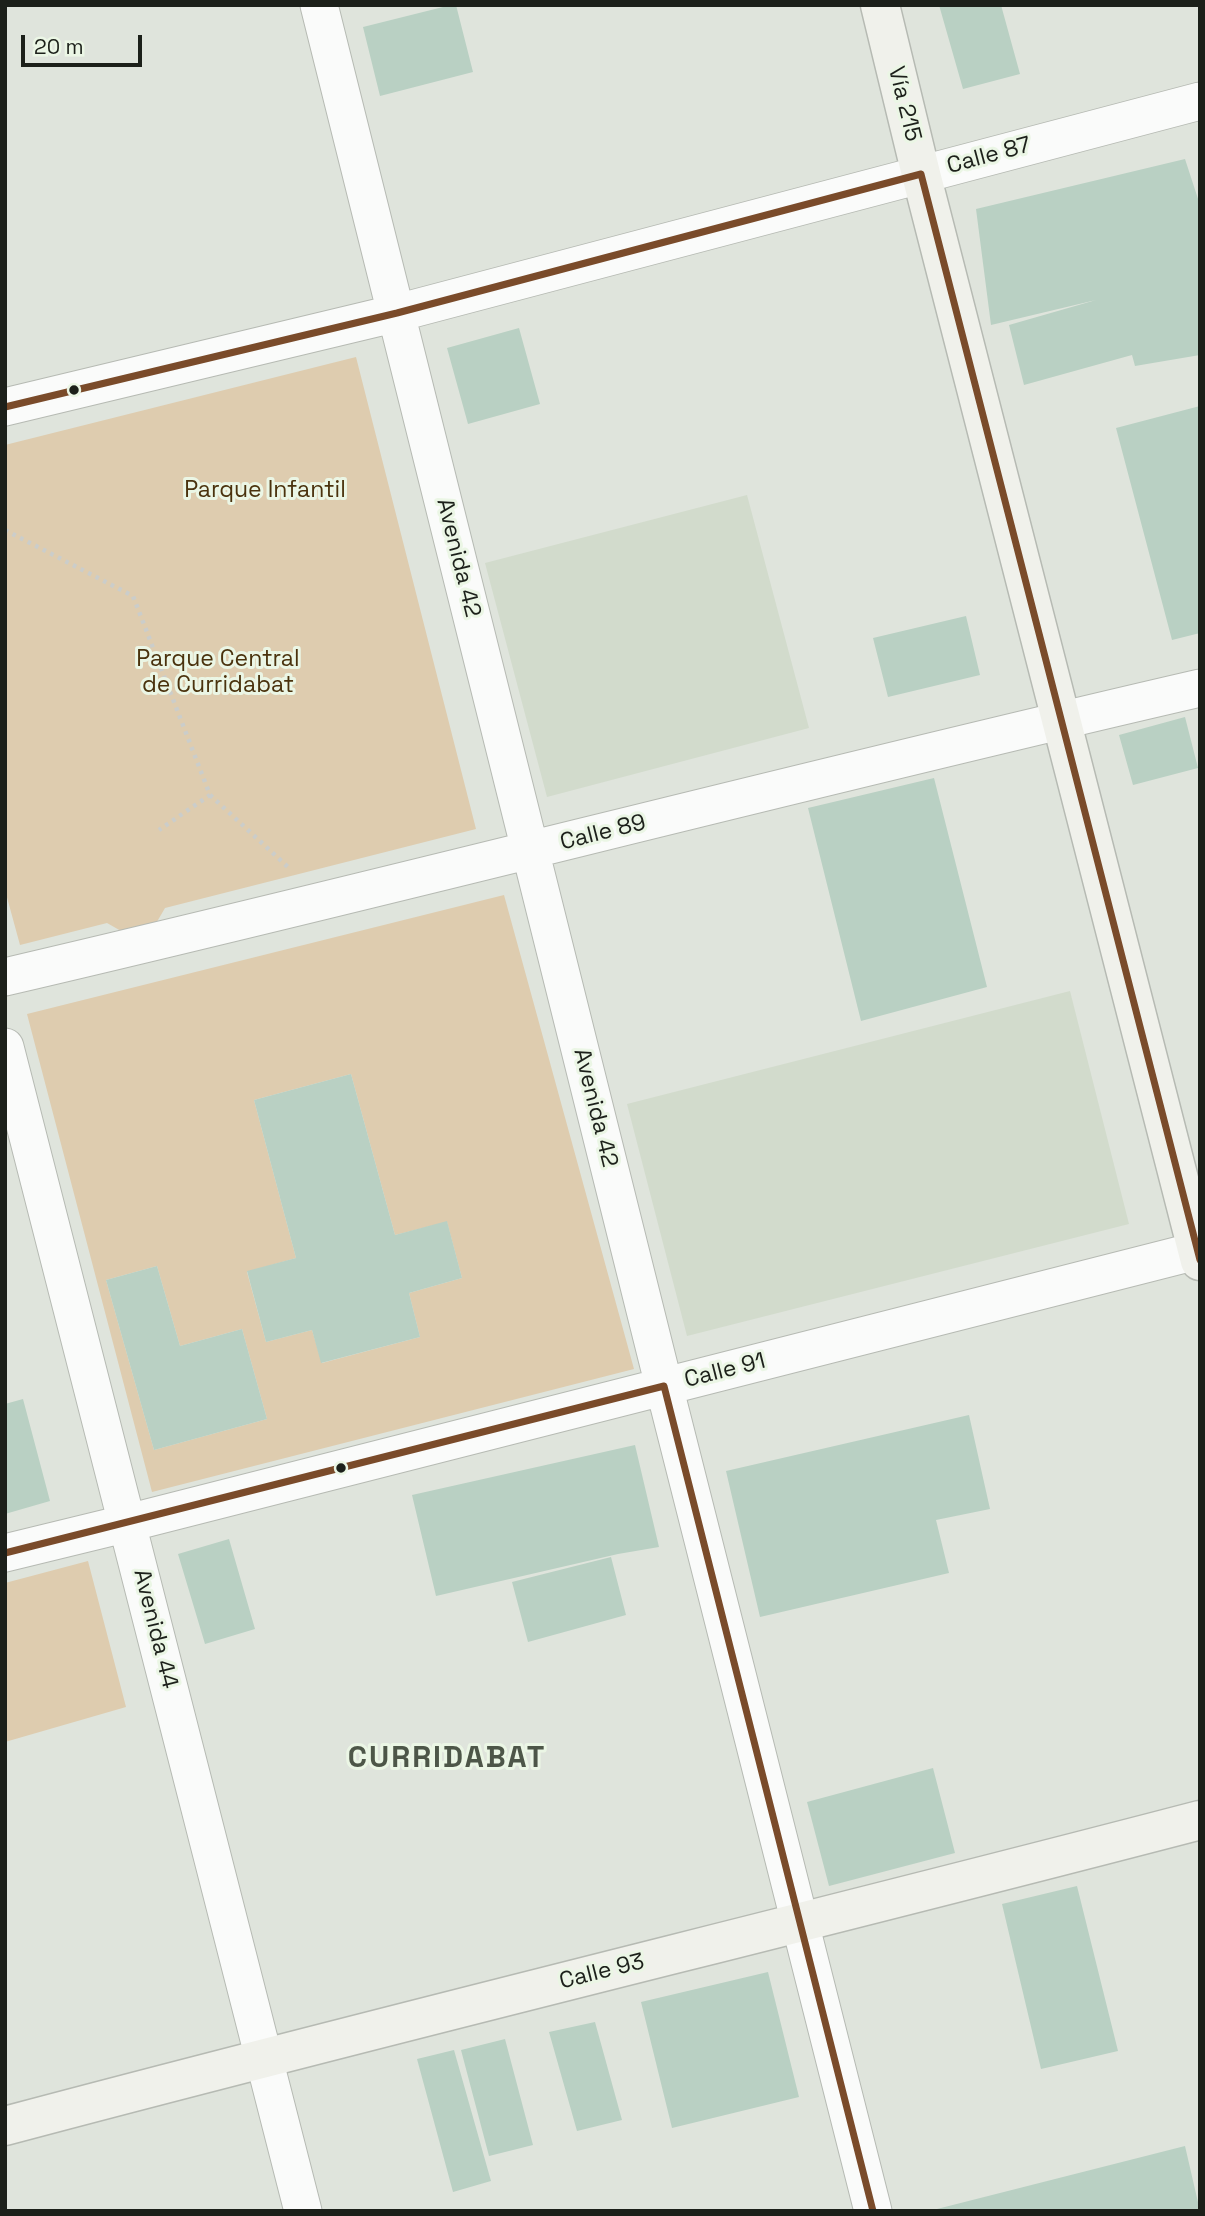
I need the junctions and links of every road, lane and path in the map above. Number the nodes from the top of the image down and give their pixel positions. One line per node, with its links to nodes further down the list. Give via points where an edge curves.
1 (319, 5): 5 (street, Avenida 42)
2 (880, 5): 4 (main road, Vía 215)
3 (1200, 101): 4 (street, Calle 87)
4 (921, 174): 5 (street, Calle 87); 9 (main road, Vía 215)
5 (397, 313): 6 (street, Calle 87); 12 (street, Avenida 42)
6 (5, 407)
7 (5, 530): 10 (path, via 133,596)
8 (1200, 688): 9 (street, Calle 89)
9 (1062, 719): 12 (street, Calle 89); 16 (main road, Vía 215)
10 (210, 795): 11 (path); 13 (path)
11 (159, 830)
12 (531, 850): 13 (street, Calle 89); 17 (street, Avenida 42)
13 (325, 901): 14 (street, Calle 89)
14 (5, 977)
15 (5, 1047): 18 (street, Avenida 44)
16 (1199, 1254): 17 (street, Calle 91)
17 (664, 1386): 18 (street, Calle 91); 21 (street, Avenida 42)
18 (128, 1523): 19 (street, Calle 91); 22 (street, Avenida 44)
19 (5, 1553)
20 (1200, 1820): 21 (main road, Calle 93)
21 (800, 1923): 22 (main road, Calle 93); 25 (street, Avenida 42)
22 (264, 2057): 23 (main road, Calle 93); 24 (street, Avenida 44)
23 (5, 2126)
24 (303, 2211)
25 (873, 2211)

